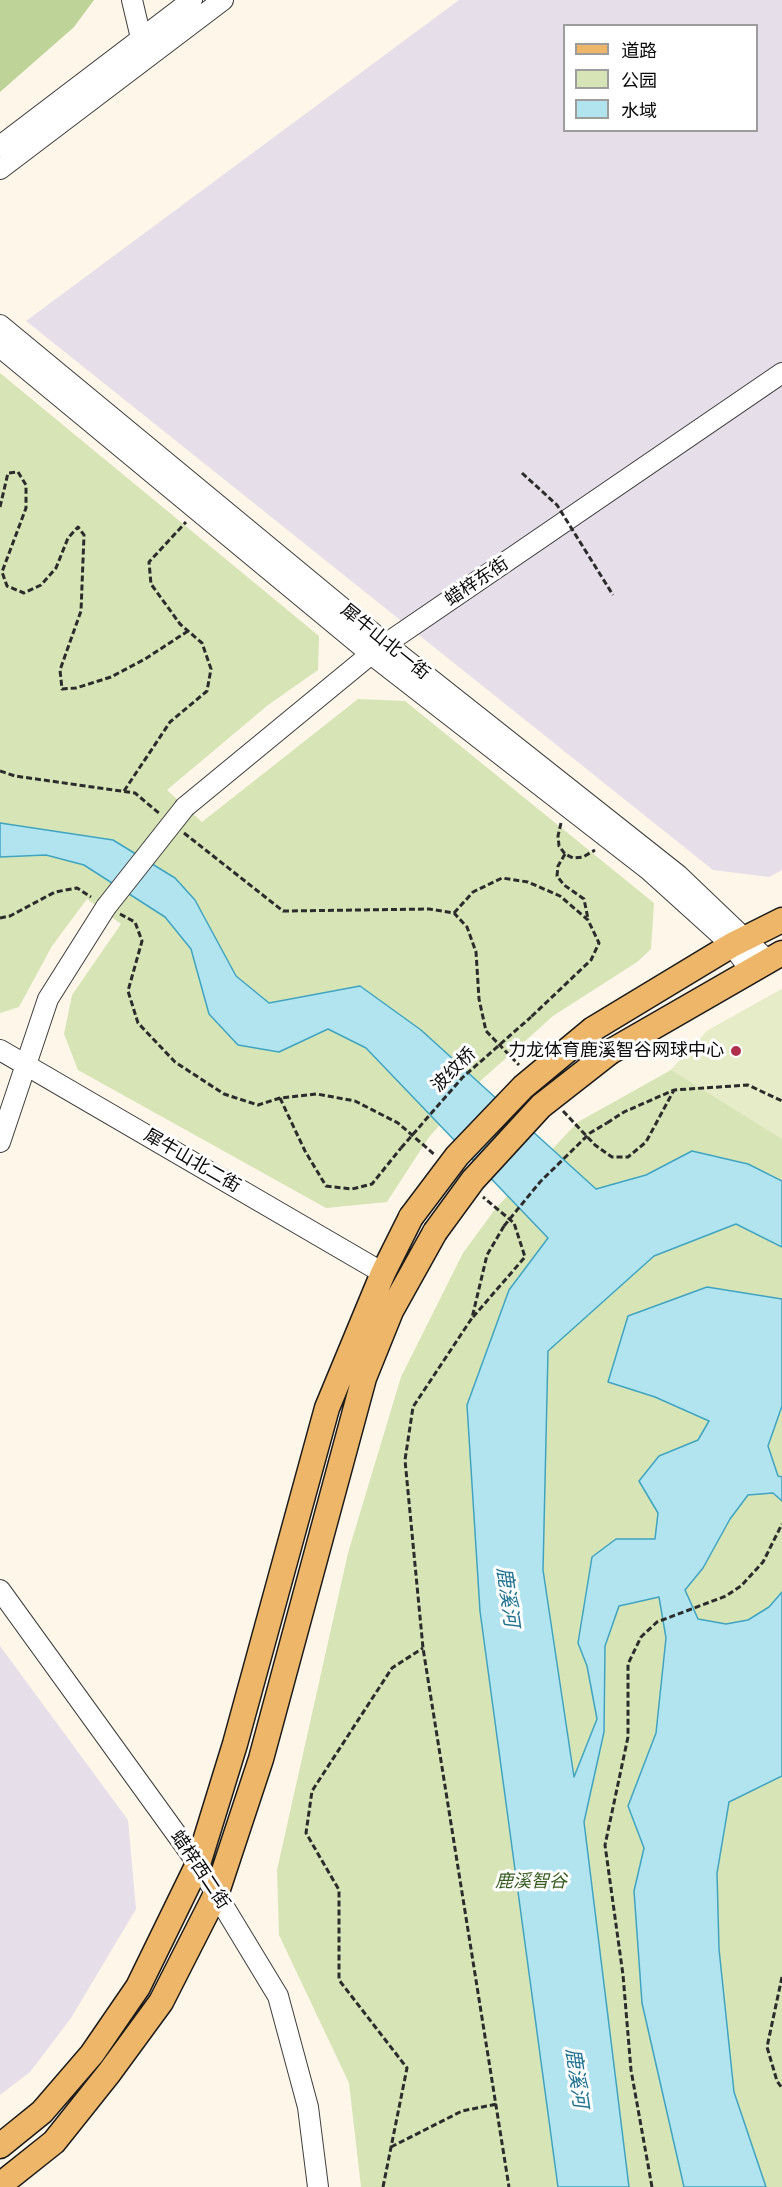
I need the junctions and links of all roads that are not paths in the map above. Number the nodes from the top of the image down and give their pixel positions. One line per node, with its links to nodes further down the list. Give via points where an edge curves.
1 (132, 0): 4 (street)
2 (192, 0): 4 (street)
3 (223, 0): 6 (street)
4 (141, 38): 5 (street)
5 (0, 146)
6 (0, 169)
7 (0, 325): 10 (street, 犀牛山北一街)
8 (0, 347): 10 (street, 犀牛山北一街, via 197,511)
9 (782, 374): 10 (street, 蜡梓东街)
10 (379, 649): 12 (street, 犀牛山北一街, via 678,875); 15 (street, 蜡梓东街, bridge, via 185,807 106,906 48,999)
11 (782, 920): 12 (main road)
12 (740, 942): 13 (street, 犀牛山北一街); 17 (main road, bridge, via 593,1029 523,1087 457,1156 411,1217)
13 (767, 962): 20 (main road, bridge, via 610,1052 541,1106 473,1180 435,1232 391,1311 364,1378 261,1759)
14 (0, 1050): 15 (street, 犀牛山北二街)
15 (25, 1063): 16 (street, 蜡梓东街); 17 (street, 犀牛山北二街)
16 (0, 1142)
17 (382, 1273): 19 (main road, via 327,1408 236,1744)
18 (0, 1590): 19 (street, 蜡梓西二街)
19 (198, 1864): 20 (street, 蜡梓西二街); 21 (main road, via 138,1987 92,2054 42,2112)
20 (217, 1892): 22 (main road, via 161,2002 109,2073 54,2142); 23 (street, 蜡梓西二街, via 278,1996 308,2107)
21 (0, 2146)
22 (0, 2185)
23 (318, 2187)

